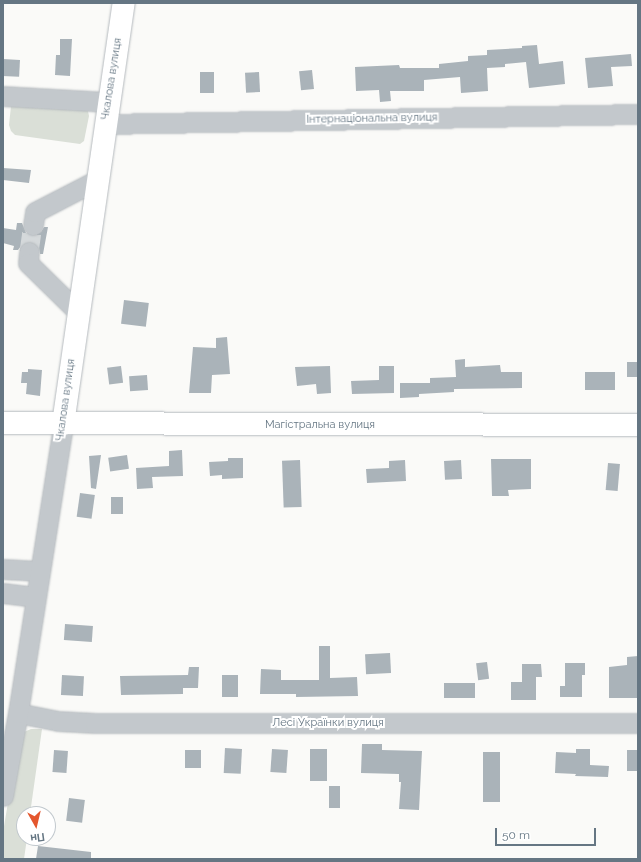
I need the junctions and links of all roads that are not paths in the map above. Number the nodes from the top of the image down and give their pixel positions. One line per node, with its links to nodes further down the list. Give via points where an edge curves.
1 (124, 3): 3 (main road, Чкалова вулиця)
2 (3, 96): 3 (street)
3 (108, 102): 5 (main road, Чкалова вулиця)
4 (638, 114): 5 (street, Інтернаціональна вулиця)
5 (105, 124): 6 (main road, Чкалова вулиця)
6 (97, 180): 7 (street, via 35,212); 9 (main road, Чкалова вулиця)
7 (33, 225)
8 (29, 252): 9 (street, via 28,263)
9 (79, 313): 11 (main road, Чкалова вулиця)
10 (3, 423): 11 (main road, Магістральна вулиця)
11 (63, 424): 12 (main road, Магістральна вулиця); 14 (street, Чкалова вулиця)
12 (638, 425)
13 (3, 568): 14 (street)
14 (40, 571): 16 (street, Чкалова вулиця)
15 (3, 593): 16 (street)
16 (36, 597): 17 (street, Чкалова вулиця)
17 (18, 713): 18 (street, Лесі Українки вулиця, via 58,721 95,723); 19 (street, Чкалова вулиця)
18 (638, 724)
19 (3, 796)

